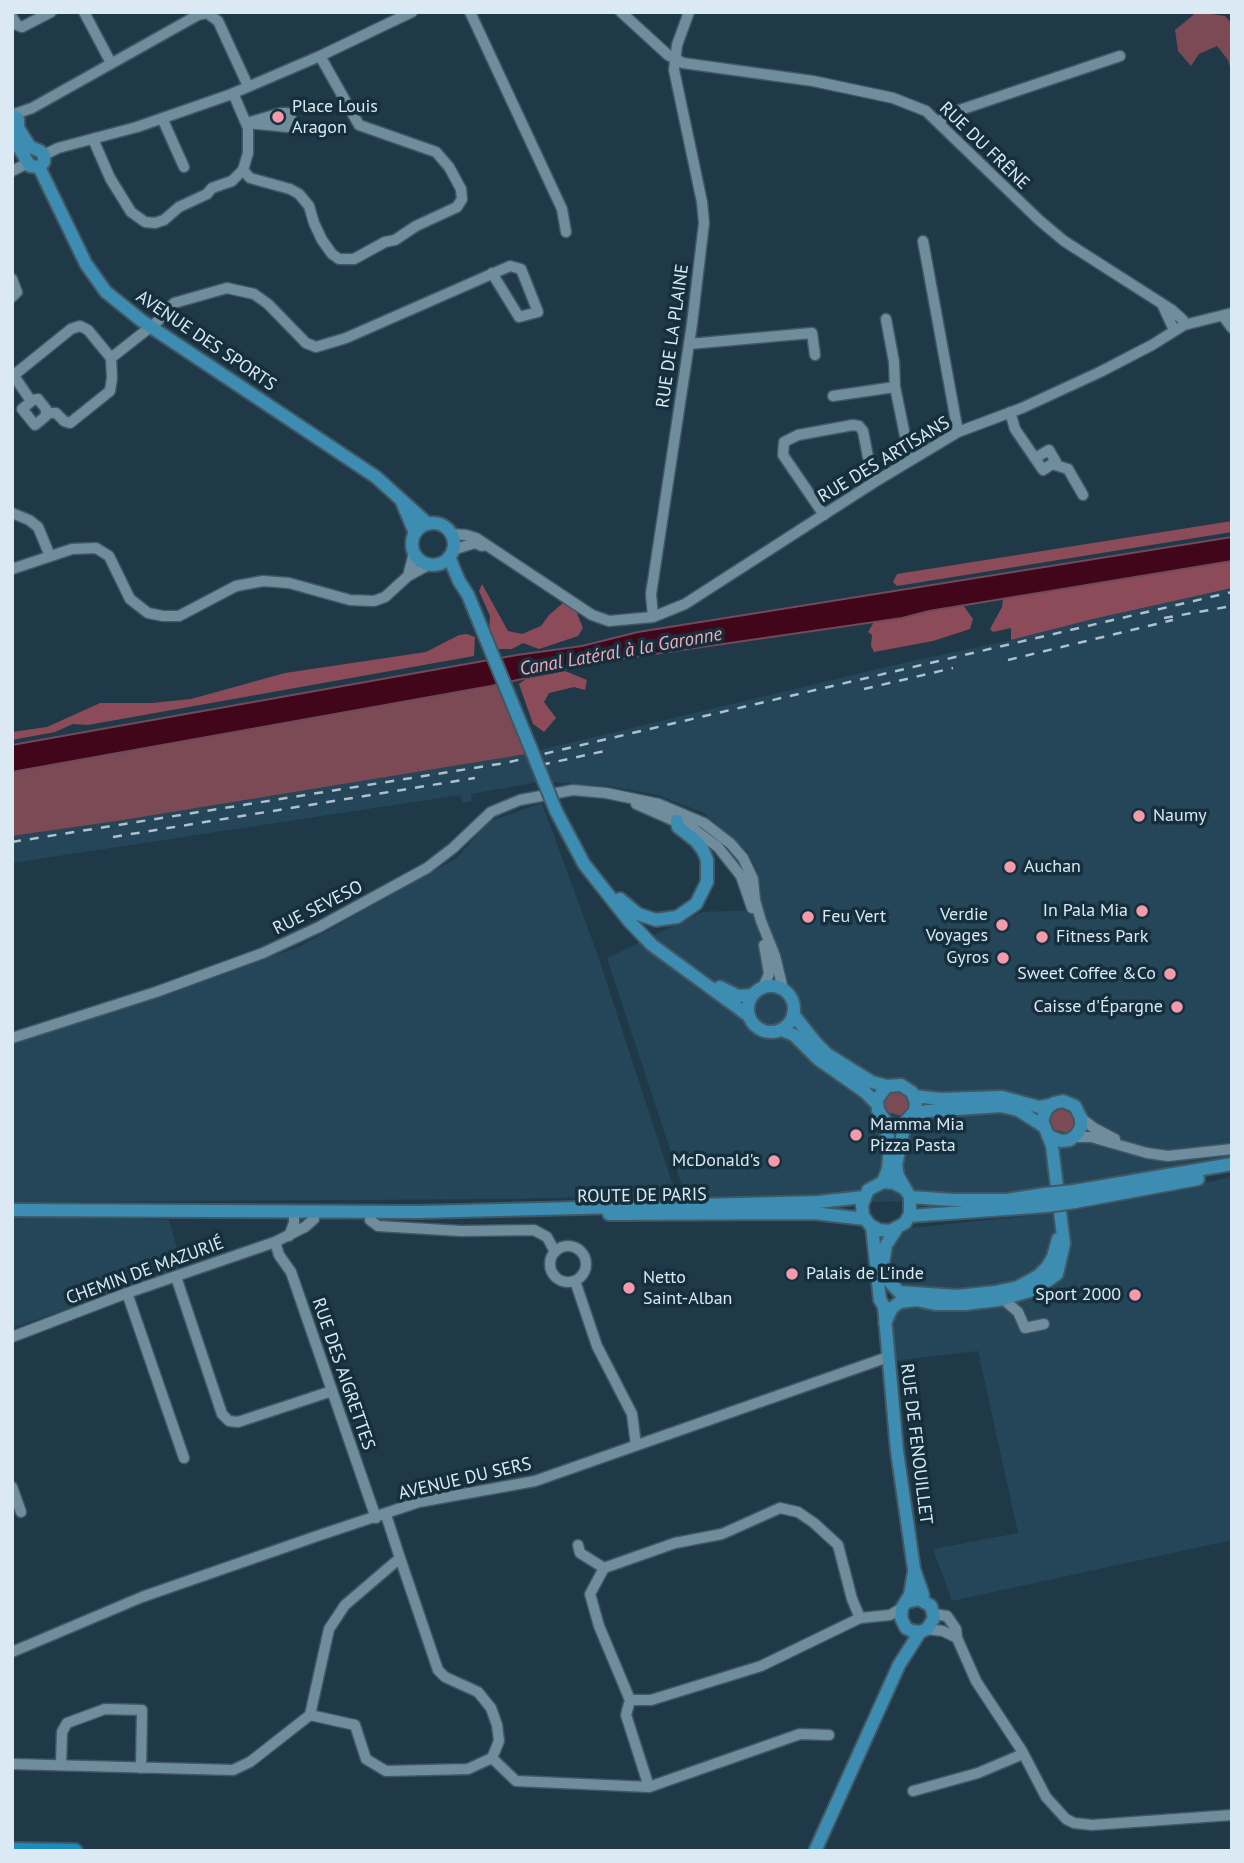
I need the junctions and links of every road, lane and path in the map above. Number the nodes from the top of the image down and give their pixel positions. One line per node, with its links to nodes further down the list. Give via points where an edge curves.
1 (51, 12): 8 (street, via 22,27)
2 (84, 12): 12 (street)
3 (412, 12): 10 (street)
4 (470, 12): 23 (street, via 562,209)
5 (621, 12): 11 (street)
6 (689, 12): 11 (street)
7 (207, 13): 12 (street); 13 (street, via 218,21)
8 (12, 17)
9 (1120, 55): 16 (street, via 951,113)
10 (320, 56): 13 (street); 21 (street, via 359,125 436,152 461,189 457,207 354,260 339,259 322,240 309,206 299,194 250,178)
11 (675, 60): 16 (street, RUE DU FRÊNE, via 894,98 914,104); 33 (street, RUE DE LA PLAINE, via 704,223)
12 (111, 62): 17 (street, via 32,108)
13 (248, 86): 14 (street)
14 (233, 93): 15 (street); 21 (street, via 247,123 248,153)
15 (162, 118): 18 (street); 20 (street)
16 (938, 122): 31 (street, RUE DU FRÊNE, via 1047,227 1161,304)
17 (15, 127): 19 (main road, AVENUE DES SPORTS)
18 (93, 139): 19 (street); 21 (street, via 131,212 145,222 163,220)
19 (35, 159): 22 (street); 30 (main road, AVENUE DES SPORTS, via 86,264 106,292)
20 (184, 167)
21 (243, 170)
22 (12, 171)
23 (566, 232)
24 (923, 241): 42 (street)
25 (492, 273): 25 (street, via 510,265 521,269 538,312 519,317); 30 (street, via 316,348 254,294 227,288 174,303)
26 (12, 279): 27 (street, via 17,292)
27 (12, 298)
28 (1227, 314): 31 (street, RUE DES ARTISANS); 32 (street)
29 (886, 319): 37 (street)
30 (151, 326): 35 (street); 46 (main road, AVENUE DES SPORTS, via 376,477)
31 (1179, 327): 41 (street, RUE DES ARTISANS, via 1100,372)
32 (1232, 328)
33 (689, 344): 34 (street, via 812,333); 60 (street, RUE DE LA PLAINE, via 651,594)
34 (815, 355)
35 (111, 358): 36 (street, via 80,326); 40 (street, via 110,391 70,423)
36 (13, 374): 39 (street)
37 (895, 387): 38 (street); 43 (street)
38 (833, 396)
39 (31, 401): 40 (street, via 38,399); 40 (street, via 22,408 35,425)
40 (46, 412)
41 (1010, 412): 42 (street, RUE DES ARTISANS); 45 (street, via 1015,429 1043,470 1052,464 1068,469)
42 (958, 432): 43 (street, RUE DES ARTISANS)
43 (910, 460): 44 (street, RUE DES ARTISANS)
44 (873, 482): 48 (street, RUE DES ARTISANS); 48 (street, via 859,426 798,435 784,442 783,456)
45 (1083, 495)
46 (402, 502): 49 (main road, AVENUE DES SPORTS); 50 (main road, AVENUE DES SPORTS)
47 (12, 513): 55 (street, via 38,527)
48 (824, 515): 60 (street, RUE DES ARTISANS, via 685,604)
49 (428, 524): 50 (main road); 51 (main road, via 441,525)
50 (415, 533): 53 (main road)
51 (450, 534): 52 (street, RUE DES ARTISANS, via 476,538); 54 (main road)
52 (486, 547): 54 (street, via 475,543); 60 (street, RUE DES ARTISANS, via 592,615 609,621)
53 (414, 552): 56 (main road); 58 (street)
54 (451, 554): 56 (main road); 59 (main road)
55 (50, 556): 57 (street); 58 (street, via 85,547 104,552 130,600 148,613 163,616 179,615 236,586 263,581 373,601 385,597)
56 (432, 565): 58 (street); 59 (main road)
57 (12, 569)
58 (408, 576)
59 (459, 581): 63 (main road, bridge, via 556,811)
60 (653, 617)
61 (620, 796): 62 (street, RUE SEVESO); 65 (street, RUE SEVESO, via 659,804 704,823 743,858 753,878 758,911); 70 (street, RUE SEVESO, via 573,790 506,805 480,820 427,868 319,927 263,953 145,996)
62 (677, 821): 63 (main road, via 703,850 708,871 703,894 688,912 656,920 639,914); 66 (street, RUE SEVESO, via 718,846 741,876 769,963 769,974)
63 (584, 864): 64 (main road)
64 (629, 921): 66 (main road, via 718,986 738,996); 68 (main road, via 652,945)
65 (783, 989): 66 (main road, via 770,986); 67 (main road, via 792,1000)
66 (758, 991): 68 (main road, via 748,1007)
67 (793, 1014): 69 (main road); 71 (main road, via 827,1054 872,1082)
68 (749, 1016): 69 (main road, via 761,1030)
69 (782, 1030): 73 (main road)
70 (12, 1038)
71 (887, 1086): 72 (main road, via 905,1086); 73 (main road)
72 (914, 1096): 74 (main road, via 1002,1097 1039,1107); 75 (main road)
73 (877, 1104): 77 (main road)
74 (1050, 1105): 76 (main road, via 1067,1102); 78 (main road, via 1044,1112)
75 (910, 1117): 77 (main road, via 895,1123); 78 (main road, via 928,1111 1001,1106 1018,1110); 86 (main road, via 896,1165)
76 (1081, 1118): 79 (main road, via 1081,1126); 81 (street)
77 (884, 1119): 85 (main road, via 890,1160)
78 (1046, 1131): 79 (main road, via 1056,1140); 83 (main road)
79 (1070, 1139): 81 (street, via 1091,1137); 83 (main road)
80 (1232, 1149): 81 (street, via 1184,1156)
81 (1137, 1150)
82 (1232, 1164): 88 (main road)
83 (1055, 1168): 96 (main road)
84 (1232, 1172): 88 (main road)
85 (883, 1182): 86 (main road, via 894,1183); 87 (main road, via 872,1186)
86 (906, 1193): 89 (main road, via 953,1200); 94 (main road)
87 (864, 1197): 93 (main road, ROUTE DE PARIS); 97 (main road, via 862,1210)
88 (1074, 1197): 89 (main road, bridge)
89 (1046, 1200): 94 (main road)
90 (12, 1210): 91 (main road, ROUTE DE PARIS)
91 (294, 1212): 92 (main road, ROUTE DE PARIS); 99 (street)
92 (314, 1212): 95 (main road, ROUTE DE PARIS); 99 (street, CHEMIN DE MAZURIÉ, via 312,1222)
93 (420, 1212): 95 (main road, ROUTE DE PARIS); 97 (main road, ROUTE DE PARIS, via 813,1213)
94 (909, 1216): 98 (main road)
95 (372, 1218): 101 (street, via 378,1226 534,1230 547,1237)
96 (1060, 1222): 105 (main road, via 1064,1244 1057,1274); 106 (main road, via 1053,1257 1028,1282 995,1292)
97 (869, 1223): 98 (main road, via 885,1231); 106 (main road)
98 (896, 1230): 106 (main road, via 883,1259)
99 (289, 1236): 100 (street, CHEMIN DE MAZURIÉ)
100 (275, 1242): 102 (street, CHEMIN DE MAZURIÉ); 112 (street, RUE DES AIGRETTES)
101 (555, 1252): 103 (street, via 550,1264 555,1276 564,1282); 103 (street, via 570,1246 583,1254 584,1272)
102 (176, 1277): 104 (street, CHEMIN DE MAZURIÉ); 112 (street, via 222,1414 229,1421)
103 (575, 1281): 113 (street, via 597,1346 632,1414)
104 (127, 1293): 110 (street, CHEMIN DE MAZURIÉ); 114 (street)
105 (1027, 1293): 107 (main road); 108 (street, via 1021,1309)
106 (891, 1298): 107 (main road, via 935,1304); 111 (main road, RUE DE FENOUILLET, via 885,1323)
107 (1003, 1299): 108 (street)
108 (1024, 1322): 109 (street, via 1025,1328)
109 (1044, 1324)
110 (12, 1336)
111 (888, 1357): 113 (street, AVENUE DU SERS); 121 (main road, RUE DE FENOUILLET)
112 (332, 1391): 117 (street, RUE DES AIGRETTES)
113 (636, 1445): 117 (street, AVENUE DU SERS, via 535,1481 419,1502)
114 (184, 1458)
115 (12, 1486): 116 (street)
116 (21, 1512)
117 (381, 1517): 119 (street, RUE DES AIGRETTES); 129 (street, AVENUE DU SERS, via 142,1597)
118 (578, 1545): 120 (street, via 580,1553)
119 (400, 1558): 132 (street, via 345,1605 330,1629); 135 (street, RUE DES AIGRETTES, via 438,1670 478,1692 491,1708 499,1741)
120 (604, 1568): 125 (street, via 675,1543 722,1534 780,1508 798,1511 838,1545); 131 (street, via 590,1594)
121 (914, 1569): 122 (main road, RUE DE FENOUILLET); 123 (main road, RUE DE FENOUILLET)
122 (922, 1599): 123 (main road); 124 (main road, RUE DE FENOUILLET)
123 (900, 1608): 125 (street); 126 (main road, RUE DE FENOUILLET)
124 (939, 1614): 127 (main road, RUE DE FENOUILLET); 128 (street, via 956,1629)
125 (860, 1618): 131 (street, via 761,1666 651,1700)
126 (904, 1625): 127 (main road); 130 (main road, RUE DE FENOUILLET)
127 (924, 1630): 128 (street, via 943,1631); 130 (main road, RUE DE FENOUILLET)
128 (957, 1639): 134 (street, via 976,1681)
129 (12, 1652)
130 (899, 1665): 142 (main road, RUE DE FENOUILLET)
131 (630, 1700): 139 (street, via 626,1715)
132 (310, 1715): 135 (street, via 355,1725 366,1759 386,1771 468,1769); 138 (street, via 233,1770)
133 (829, 1735): 139 (street, via 800,1734)
134 (1023, 1754): 140 (street, via 978,1773); 141 (street, via 1056,1810 1074,1823)
135 (492, 1758): 139 (street, via 516,1781)
136 (12, 1764): 137 (street)
137 (61, 1765): 138 (street); 138 (street, via 62,1732 67,1723 105,1709 142,1710)
138 (141, 1768)
139 (649, 1787)
140 (913, 1791)
141 (1232, 1815)
142 (817, 1845)
143 (12, 1850): 144 (highway)
144 (75, 1851)

